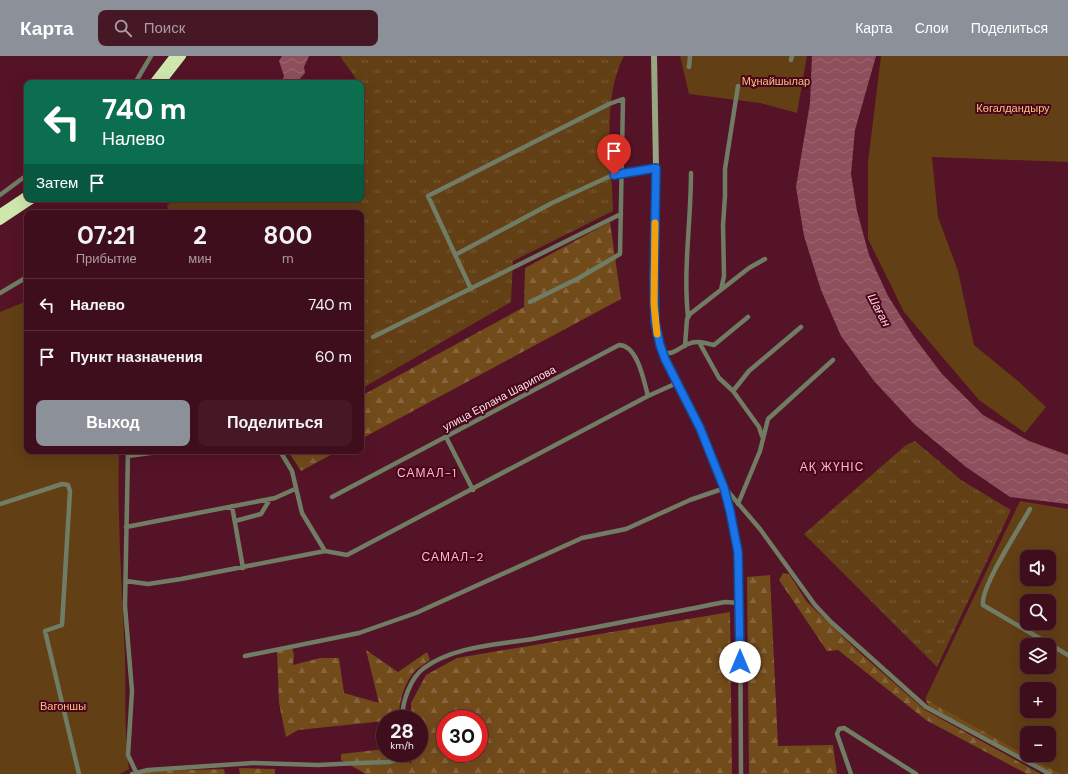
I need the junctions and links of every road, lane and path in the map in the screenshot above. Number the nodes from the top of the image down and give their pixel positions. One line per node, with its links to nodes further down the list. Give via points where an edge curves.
1 (151, 56): 7 (street)
2 (174, 56): 8 (highway)
3 (182, 56): 9 (highway)
4 (654, 56): 11 (street)
5 (690, 56): 6 (street)
6 (689, 67)
7 (137, 80)
8 (155, 80)
9 (163, 80)
10 (738, 86): 25 (street, via 725,169 724,276)
11 (656, 168): 12 (street); 34 (street, via 654,304)
12 (623, 172): 19 (street); 21 (street, via 552,203); 21 (street, via 623,99 428,196)
13 (691, 173): 28 (street, via 691,205 687,230)
14 (24, 177): 15 (street)
15 (0, 195)
16 (24, 197): 18 (highway)
17 (29, 202): 20 (highway)
18 (0, 213)
19 (621, 214): 24 (street); 27 (street, via 620,254)
20 (0, 221)
21 (455, 255): 24 (street)
22 (765, 259): 25 (street)
23 (24, 279): 26 (street)
24 (471, 289): 31 (street)
25 (721, 290): 28 (street)
26 (0, 293)
27 (530, 302)
28 (688, 317): 33 (street)
29 (748, 317): 32 (street, via 714,345)
30 (801, 327): 37 (street, via 749,371)
31 (373, 337)
32 (699, 342): 33 (street); 37 (street, via 719,378)
33 (684, 346): 34 (street, via 676,352)
34 (662, 352): 36 (street)
35 (833, 360): 40 (street, via 768,419)
36 (677, 383): 38 (street); 44 (street, via 700,428)
37 (733, 391): 40 (street, via 759,427)
38 (648, 396): 39 (street, улица Ерлана Шарипова, via 632,351 619,345); 45 (street)
39 (446, 437): 45 (street); 46 (street, улица Ерлана Шарипова)
40 (763, 437): 49 (street)
41 (128, 454): 53 (street)
42 (282, 454): 43 (street, via 292,471)
43 (295, 488): 47 (street); 54 (street, via 302,512)
44 (724, 488): 49 (street); 57 (street, via 738,552); 59 (street, via 690,500 626,529 582,538 423,610 359,633)
45 (472, 490): 54 (street, via 347,555)
46 (332, 497)
47 (270, 499): 50 (street); 52 (street, via 261,514)
48 (0, 504): 63 (street, via 62,484 68,485 70,491 62,625 46,631)
49 (738, 504): 67 (street, via 760,529 815,605 926,708)
50 (232, 506): 52 (street); 53 (street)
51 (1030, 509): 58 (street, via 994,572 982,600 983,605)
52 (235, 521): 55 (street)
53 (126, 528): 56 (street)
54 (325, 552): 55 (street)
55 (243, 568): 56 (street, via 148,584)
56 (126, 580): 62 (street, via 128,652 132,679 128,755)
57 (740, 603): 60 (street, via 725,602 446,656 423,668 413,682); 64 (street)
58 (1068, 655)
59 (245, 656)
60 (404, 710)
61 (389, 762): 62 (street, via 318,765 253,763)
62 (134, 773)
63 (79, 774)
64 (741, 774)
65 (851, 774): 66 (street, via 837,734 839,729 844,728)
66 (916, 774)
67 (1050, 774)

